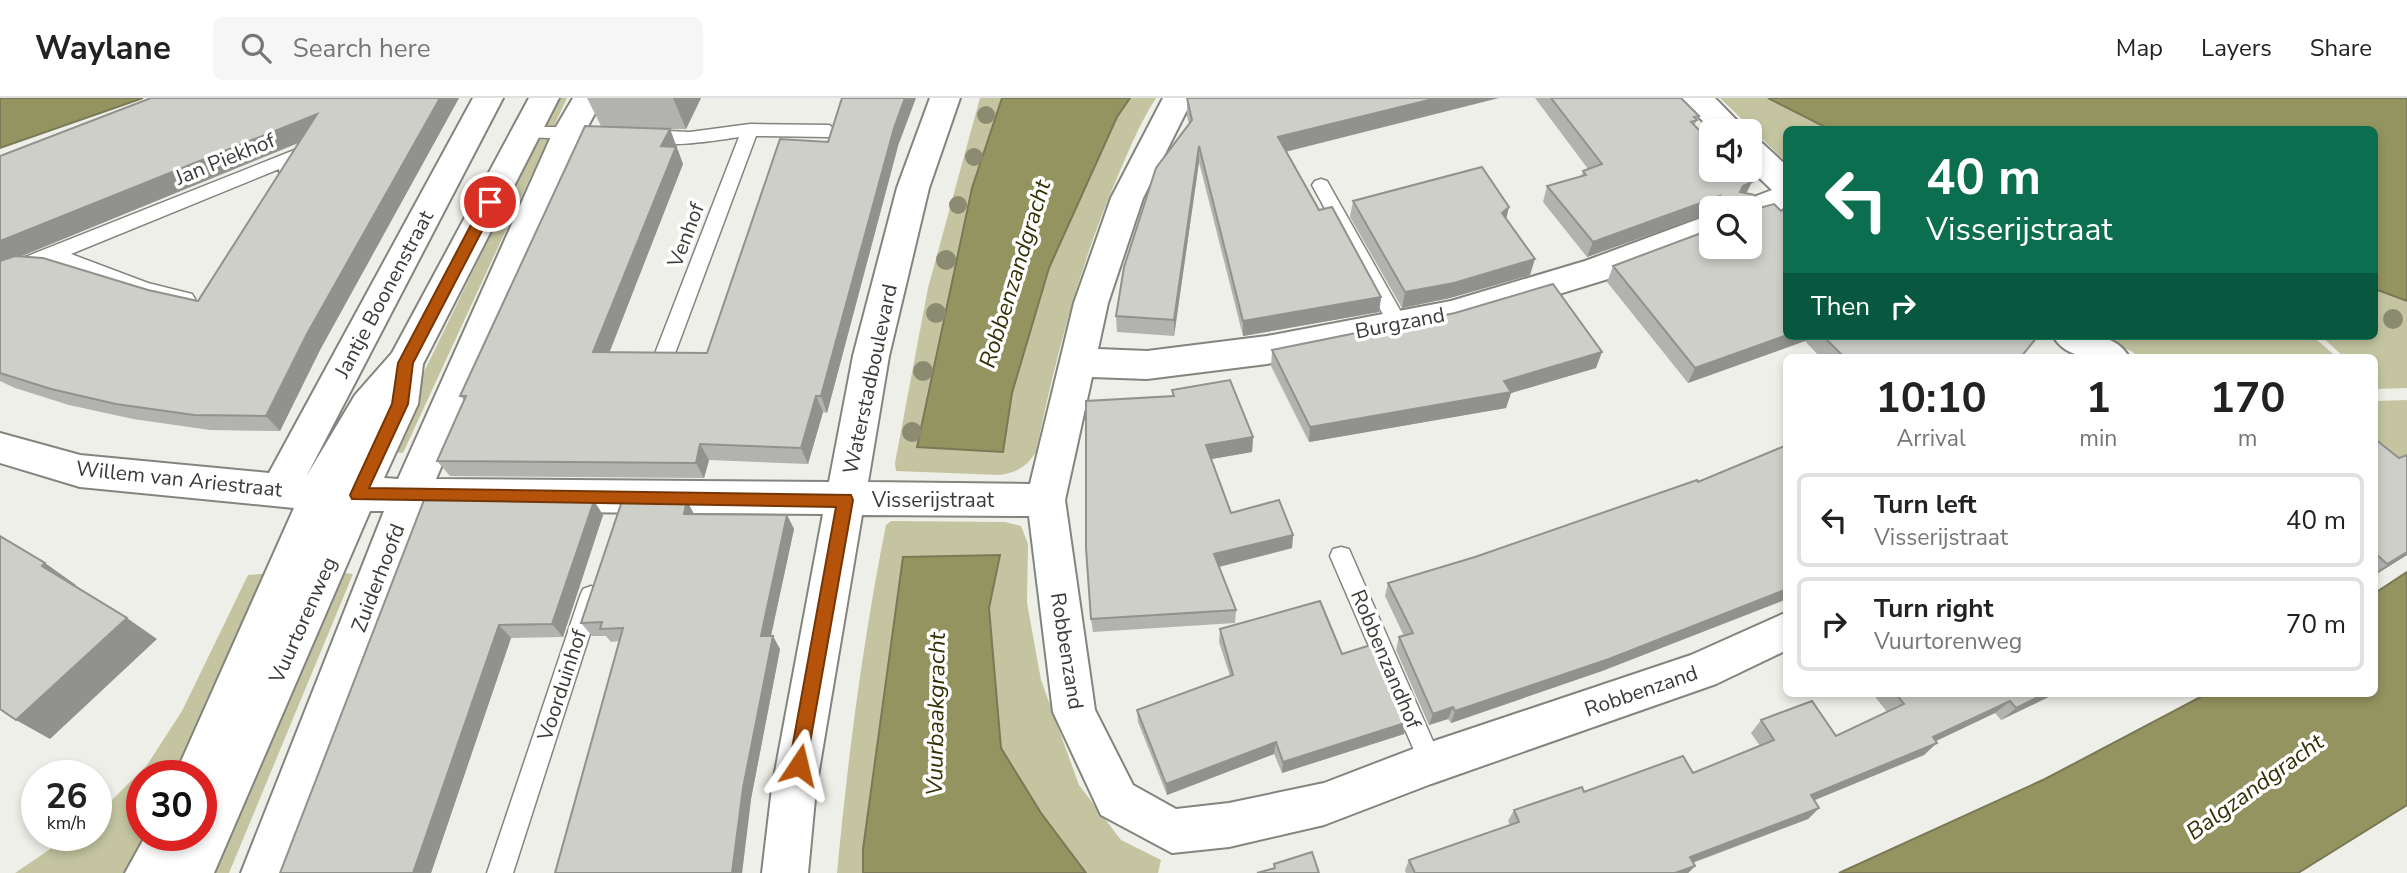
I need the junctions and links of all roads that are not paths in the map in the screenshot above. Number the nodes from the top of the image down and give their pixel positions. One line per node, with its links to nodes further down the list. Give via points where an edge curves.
1 (488, 98): 29 (street, Jantje Boonenstraat)
2 (544, 98): 10 (street, Vuurtorenweg)
3 (588, 98): 11 (street)
4 (945, 98): 31 (street, Waterstadboulevard, via 913,188 871,356)
5 (1178, 98): 27 (street, Robbenzand, via 1127,198 1091,303)
6 (1696, 98): 7 (street)
7 (1718, 119)
8 (750, 130): 9 (lane); 12 (lane, via 690,138); 26 (lane, Venhof)
9 (829, 131)
10 (526, 132): 11 (lane); 29 (street, Vuurtorenweg, via 405,363 400,404)
11 (582, 133): 30 (street, Zuiderhoofd)
12 (623, 135)
13 (1762, 161): 14 (street)
14 (1783, 181)
15 (1321, 185): 23 (lane)
16 (276, 189): 20 (lane, Jan Piekhof, via 297,155)
17 (1783, 199): 18 (street)
18 (1762, 206)
19 (1699, 231): 23 (street, Burgzand, via 1596,270 1451,314)
20 (51, 253): 21 (lane, Jan Piekhof); 22 (lane, via 144,289)
21 (0, 275)
22 (205, 303)
23 (1398, 324): 27 (street, Burgzand, via 1267,350 1147,365)
24 (2079, 340): 25 (street)
25 (2105, 354)
26 (664, 356)
27 (1077, 362): 32 (street, Robbenzand)
28 (0, 448): 29 (street, Willem van Ariestraat, via 80,471)
29 (319, 493): 30 (street, Visserijstraat); 36 (street, Vuurtorenweg); 40 (street, Vuurtorenweg, via 200,854)
30 (410, 494): 31 (street, Visserijstraat, via 619,508); 41 (street, Zuiderhoofd)
31 (845, 500): 32 (street, Visserijstraat); 43 (street, Waterstadboulevard, via 794,788)
32 (1046, 500): 37 (street, Robbenzand, via 1074,712 1117,800 1172,831 1229,825 1324,804)
33 (1341, 555): 37 (lane, Robbenzandhof)
34 (600, 568): 42 (lane, Voorduinhof)
35 (1783, 632): 37 (street, Robbenzand, via 1701,670)
36 (203, 760)
37 (1432, 763)
38 (162, 851): 39 (street)
39 (148, 873)
40 (188, 873)
41 (264, 873)
42 (500, 873)
43 (785, 873)

